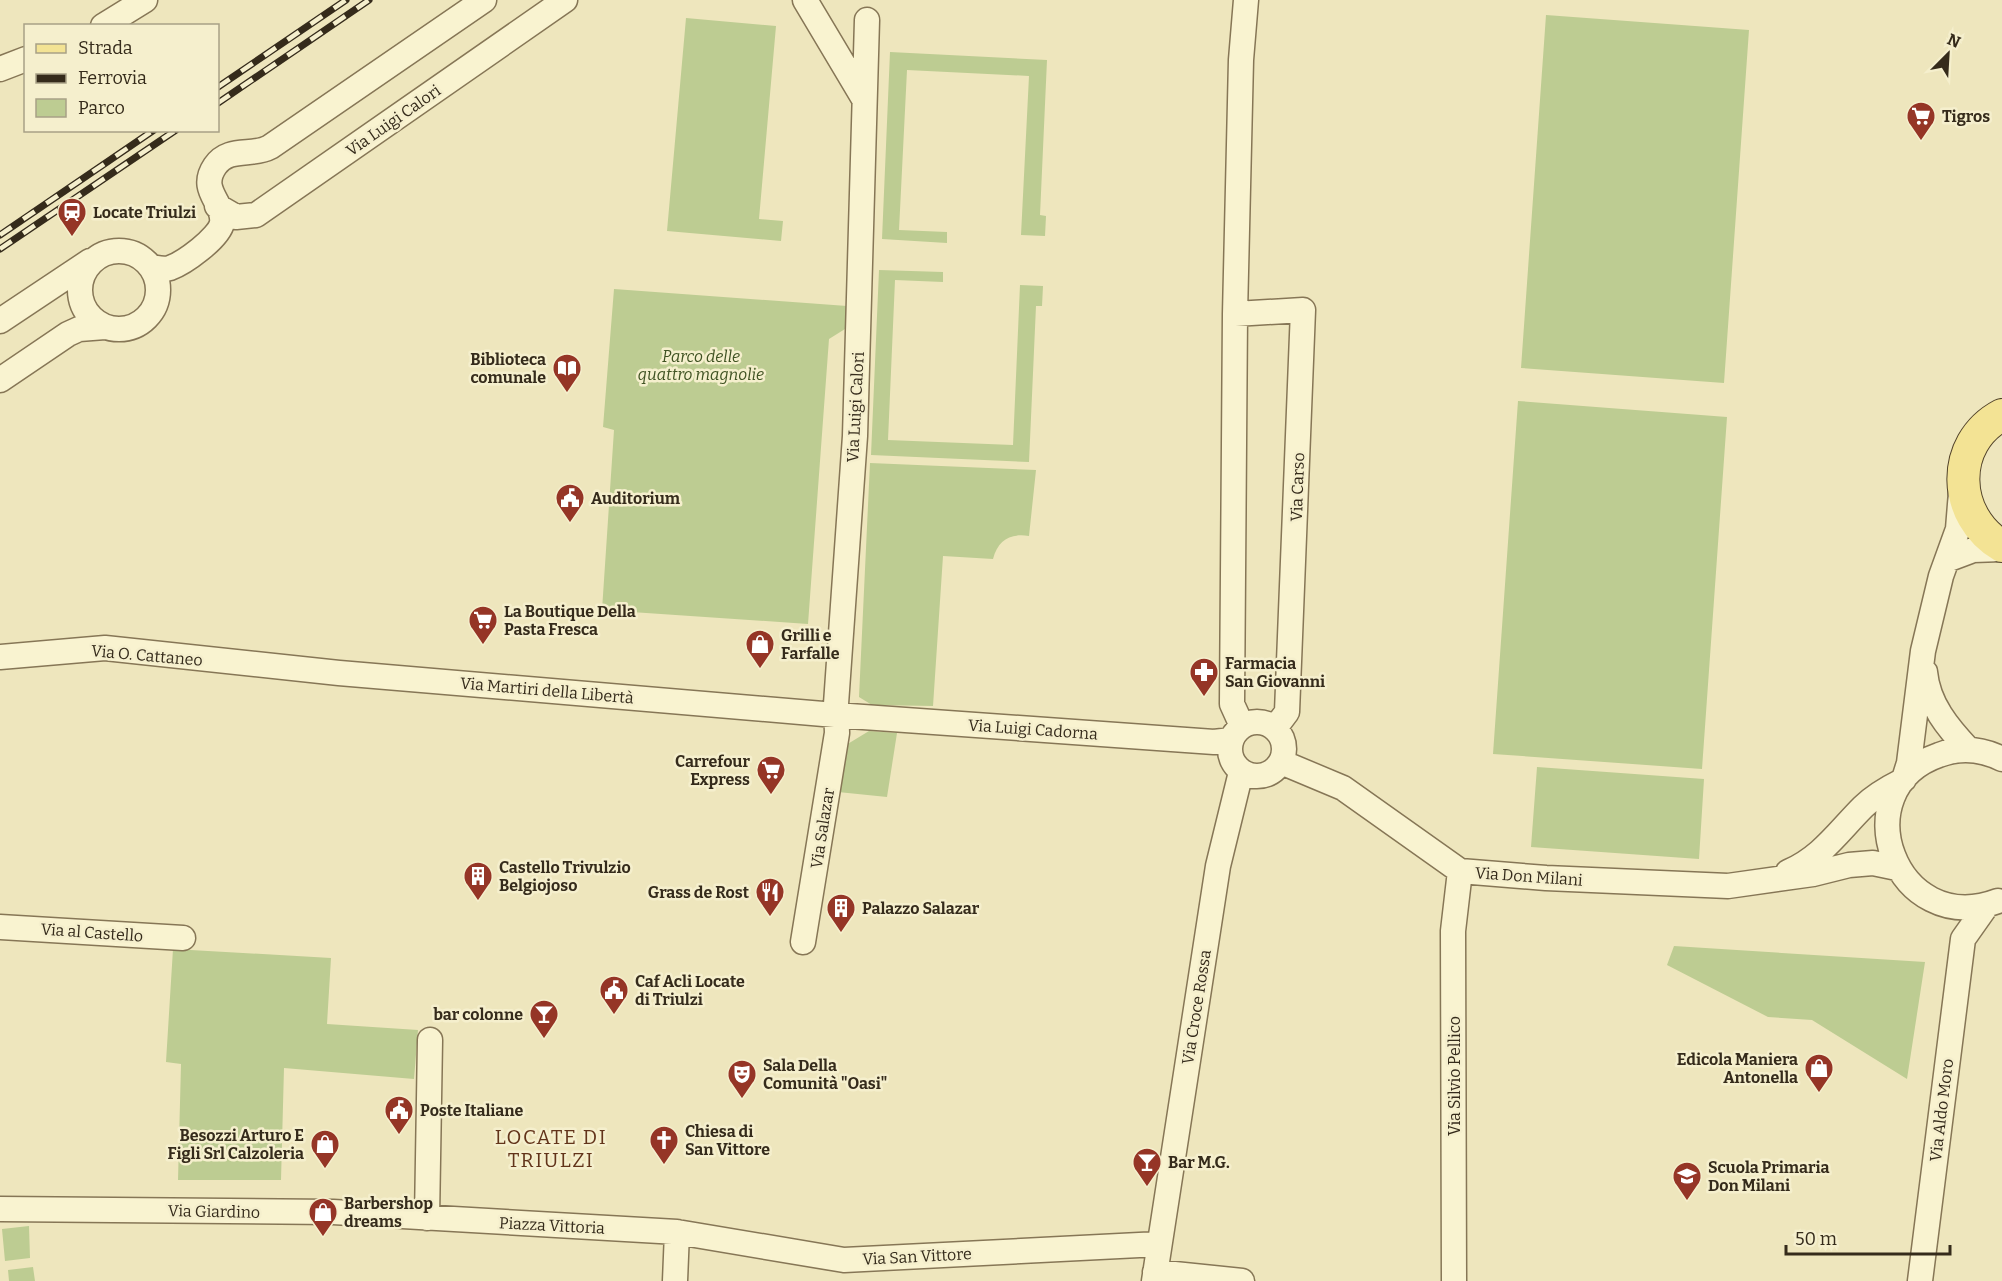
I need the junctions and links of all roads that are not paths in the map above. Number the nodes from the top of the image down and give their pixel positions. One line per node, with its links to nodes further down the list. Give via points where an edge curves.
1 (108, 0): 8 (street)
2 (145, 0): 9 (street)
3 (484, 0): 13 (street, via 262,152 234,153 222,159 212,172 210,183)
4 (565, 0): 13 (street, Via Luigi Calori, via 256,215 236,217)
5 (805, 0): 12 (street)
6 (1246, 0): 16 (street, via 1240,60)
7 (867, 20): 12 (street, Via Luigi Calori)
8 (104, 24)
9 (106, 24)
10 (24, 60): 11 (street)
11 (0, 69)
12 (864, 99): 27 (street, Via Luigi Calori, via 855,436)
13 (217, 206): 15 (street, via 222,221 212,240 168,269)
14 (92, 260): 15 (street, via 117,250 142,257); 17 (street); 18 (street, via 79,291 87,313)
15 (151, 267): 18 (street, via 159,290 151,314 130,328)
16 (1235, 314): 28 (street, Via Carso, via 1303,310 1287,712); 29 (street, via 1232,704)
17 (0, 321)
18 (105, 327): 19 (street, via 68,334)
19 (0, 380)
20 (2002, 415): 21 (main road, via 1975,439)
21 (1962, 480): 22 (main road, via 1974,522); 23 (street, via 1958,529)
22 (2002, 548): 23 (street, via 1973,550)
23 (1949, 559): 24 (street, via 1941,576)
24 (1923, 651): 30 (street, via 1934,706); 34 (street)
25 (0, 657): 26 (street, Via O. Cattaneo, via 105,648)
26 (259, 666): 27 (street, Via Martiri della Libertà)
27 (835, 715): 29 (street, Via Luigi Cadorna, via 1214,742); 43 (street, Via Salazar, via 837,733)
28 (1275, 728): 29 (street, via 1258,722); 32 (street, via 1284,744)
29 (1236, 733): 33 (street, via 1231,758)
30 (1968, 750): 31 (street); 34 (street, Via Don Milani, via 1933,757)
31 (2002, 759)
32 (1281, 762): 33 (street, via 1275,770 1259,777); 36 (street, Via Don Milani, via 1343,788)
33 (1241, 772): 48 (street, Via Croce Rossa, via 1218,866)
34 (1904, 779): 35 (street, via 1892,800 1887,823 1889,846); 37 (street, Via Don Milani, via 1864,806 1806,864)
35 (1897, 868): 37 (street, Via Don Milani, via 1865,864); 39 (street, via 1912,887)
36 (1461, 871): 37 (street, Via Don Milani, via 1728,886); 52 (street, Via Silvio Pellico, via 1453,931)
37 (1771, 878)
38 (1995, 902): 39 (street, via 1967,908); 42 (street, Via Aldo Moro)
39 (1937, 903): 42 (street)
40 (0, 927): 41 (street, Via al Castello)
41 (183, 938)
42 (1963, 939): 53 (street, Via Aldo Moro)
43 (803, 942)
44 (430, 1041): 46 (street)
45 (0, 1209): 46 (street, Via Giardino, via 322,1212)
46 (427, 1218): 47 (street, Piazza Vittoria)
47 (676, 1232): 48 (street, Via San Vittore, via 844,1260); 50 (street)
48 (1159, 1244): 49 (street, Via Croce Rossa)
49 (1155, 1277): 51 (street)
50 (675, 1281)
51 (1242, 1281)
52 (1454, 1281)
53 (1920, 1281)

